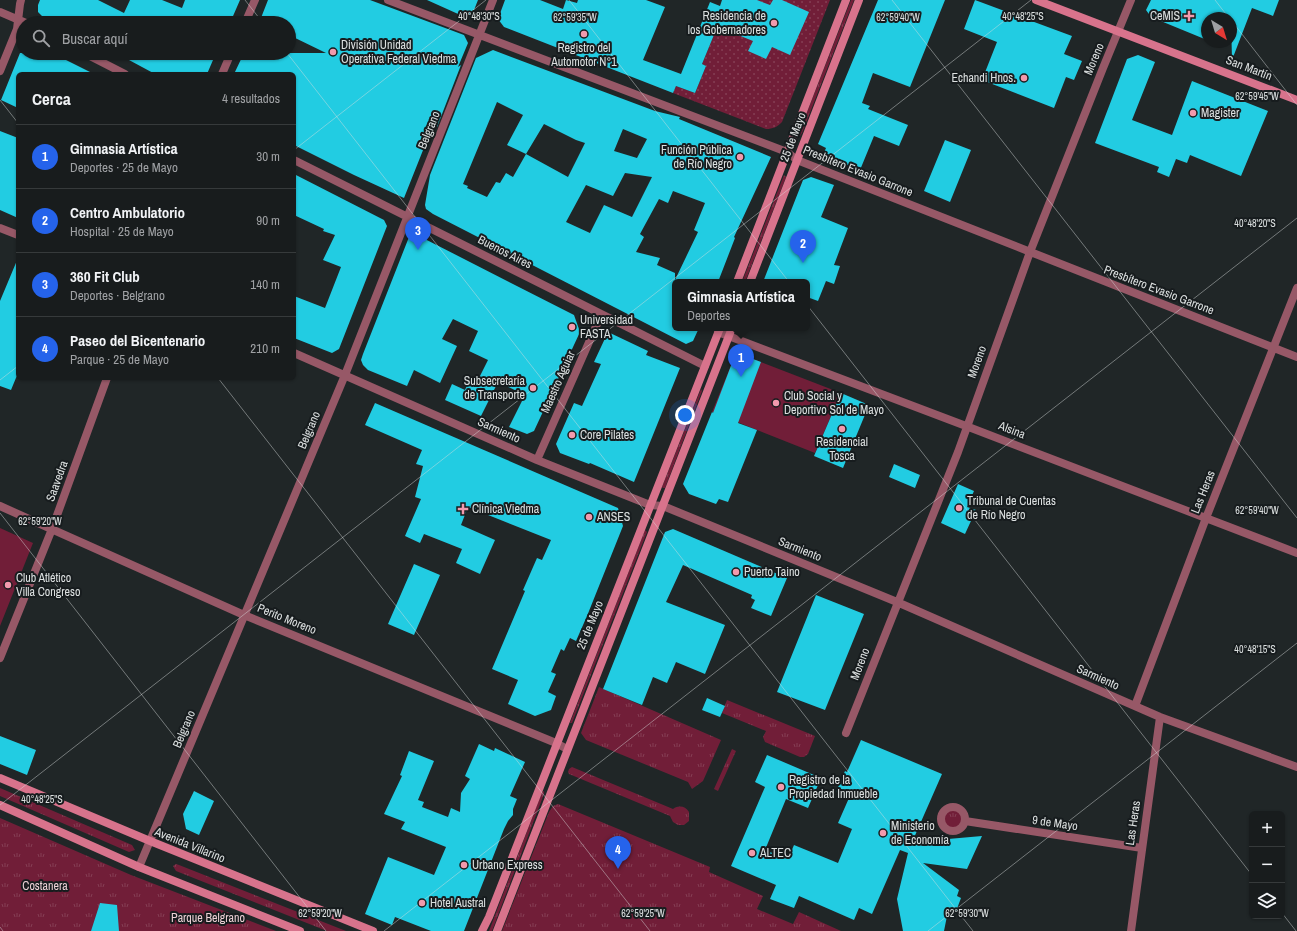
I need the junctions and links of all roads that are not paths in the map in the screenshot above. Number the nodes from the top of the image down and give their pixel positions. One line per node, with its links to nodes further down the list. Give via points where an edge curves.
1 (21, 0): 10 (street)
2 (255, 0): 11 (street)
3 (388, 0): 15 (street, Presbítero Evasio Garrone)
4 (493, 0): 15 (street, Belgrano)
5 (846, 0): 22 (main road, 25 de Mayo)
6 (859, 0): 23 (main road, 25 de Mayo)
7 (1036, 0): 14 (main road, San Martín)
8 (1132, 0): 14 (street, Moreno)
9 (0, 12): 12 (street)
10 (18, 16)
11 (248, 16)
12 (16, 18)
13 (16, 31): 18 (street)
14 (1119, 31): 21 (main road, San Martín); 28 (street, Moreno)
15 (479, 36): 22 (street, Presbítero Evasio Garrone); 25 (street, Belgrano)
16 (98, 60): 19 (street)
17 (228, 60): 20 (street)
18 (0, 71)
19 (121, 72)
20 (223, 72)
21 (1297, 100)
22 (787, 152): 23 (street, Presbítero Evasio Garrone); 29 (main road, 25 de Mayo)
23 (797, 160): 28 (street, Presbítero Evasio Garrone); 30 (main road, 25 de Mayo)
24 (296, 161): 25 (street, Buenos Aires)
25 (407, 217): 32 (street, Buenos Aires); 39 (street, Belgrano)
26 (0, 228): 27 (street)
27 (16, 234)
28 (1030, 252): 35 (street, Presbítero Evasio Garrone); 41 (street, Moreno)
29 (738, 279)
30 (751, 279)
31 (1297, 288): 35 (street, Las Heras)
32 (601, 315): 38 (street, Buenos Aires); 42 (street, Maestro Aguiar)
33 (719, 331): 38 (main road, 25 de Mayo)
34 (730, 332): 41 (street, Alsina); 45 (main road, 25 de Mayo)
35 (1273, 348): 37 (street, Presbítero Evasio Garrone); 46 (street, Las Heras)
36 (296, 354): 39 (street, Sarmiento)
37 (1297, 357)
38 (705, 366): 43 (main road, 25 de Mayo)
39 (345, 375): 42 (street, Sarmiento); 50 (street, Belgrano)
40 (106, 380): 47 (street, Saavedra)
41 (966, 426): 46 (street, Alsina); 49 (street, Moreno, via 958,452)
42 (537, 460): 43 (street, Sarmiento)
43 (650, 505): 45 (street, Sarmiento); 55 (main road, 25 de Mayo)
44 (0, 506): 47 (street, Perito Moreno)
45 (663, 506): 49 (street, Sarmiento); 56 (main road, 25 de Mayo)
46 (1206, 518): 48 (street, Alsina); 52 (street, Las Heras)
47 (52, 528): 50 (street, Perito Moreno); 51 (street, Saavedra)
48 (1297, 553)
49 (897, 602): 52 (street, Sarmiento); 54 (street, Moreno)
50 (244, 615): 55 (street, Perito Moreno); 61 (street, Belgrano)
51 (0, 658)
52 (1135, 706): 53 (street, Sarmiento)
53 (1160, 718): 57 (street, Sarmiento); 62 (street, Las Heras)
54 (846, 733)
55 (556, 743): 56 (street, Perito Moreno); 66 (main road, 25 de Mayo)
56 (567, 749): 67 (main road, 25 de Mayo)
57 (1297, 767)
58 (0, 778): 61 (main road, Avenida Villarino)
59 (0, 805): 63 (main road)
60 (965, 822): 62 (street, 9 de Mayo)
61 (150, 841): 63 (street, Belgrano); 65 (main road, Avenida Villarino)
62 (1142, 848): 68 (street, Las Heras)
63 (139, 867): 64 (main road)
64 (300, 931)
65 (373, 931)
66 (482, 931)
67 (497, 931)
68 (1131, 931)

